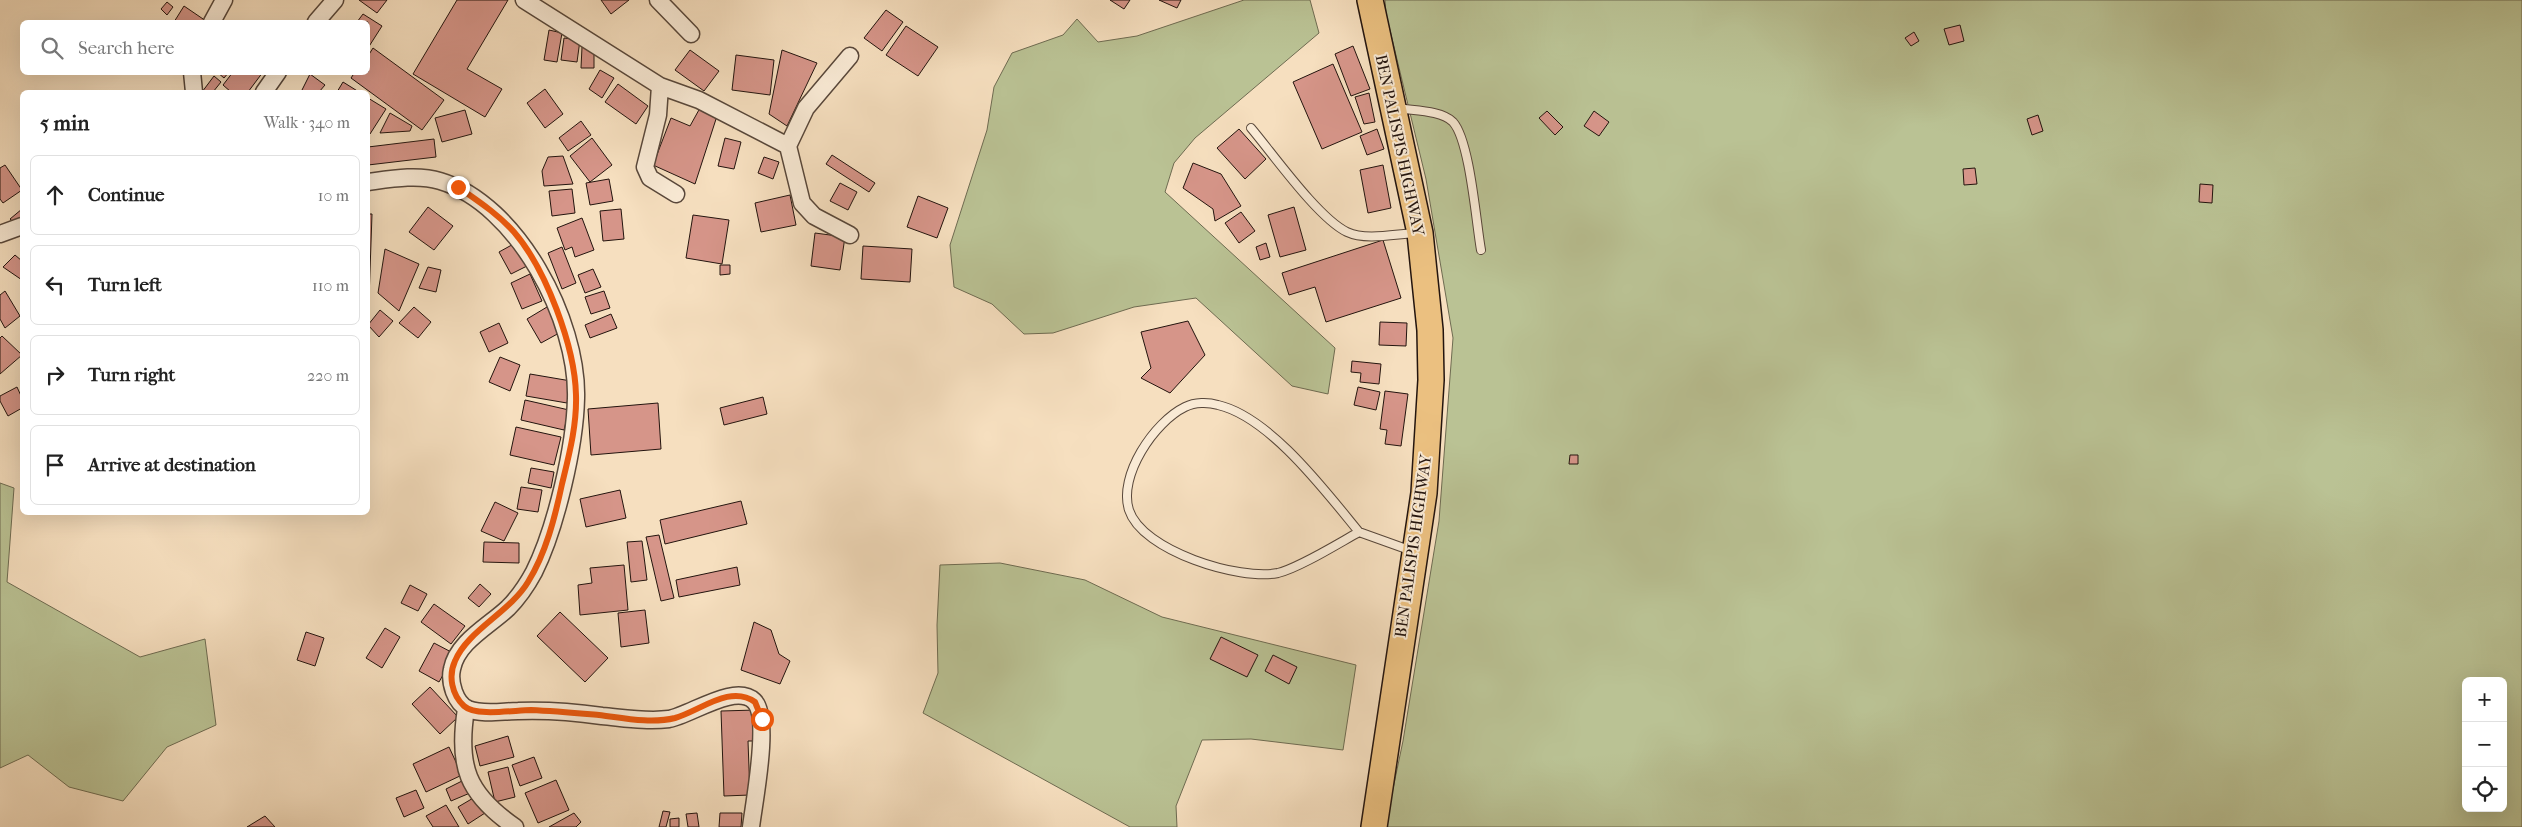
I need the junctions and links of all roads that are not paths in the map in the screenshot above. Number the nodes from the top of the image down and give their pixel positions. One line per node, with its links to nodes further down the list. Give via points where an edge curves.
1 (224, 0): 6 (street)
2 (334, 0): 7 (street)
3 (524, 0): 12 (street)
4 (658, 0): 8 (street)
5 (1370, 0): 15 (main road, BEN PALISPIS HIGHWAY)
6 (213, 20)
7 (318, 20)
8 (690, 34)
9 (850, 56): 17 (street, via 806,108)
10 (192, 75): 13 (street)
11 (276, 75): 14 (street)
12 (660, 86): 17 (street, via 699,100); 19 (street, via 658,115 645,167 650,178)
13 (194, 90)
14 (265, 90)
15 (1393, 108): 21 (main road, BEN PALISPIS HIGHWAY); 24 (lane, via 1438,115 1452,122 1464,143)
16 (1251, 128): 21 (lane, via 1310,199 1348,232 1366,235)
17 (788, 146): 23 (street, via 802,203 814,216)
18 (370, 182): 27 (street, via 417,178 437,180 458,187 492,212 516,234 530,254 571,349 576,395 574,431 554,521 535,569 519,596 466,644 455,659 452,683 456,697)
19 (676, 194)
20 (20, 227): 22 (street)
21 (1420, 233): 26 (main road, BEN PALISPIS HIGHWAY, via 1430,330 1431,380 1424,493)
22 (0, 234)
23 (850, 235)
24 (1481, 250)
25 (1359, 532): 25 (lane, via 1278,441 1242,415 1219,405 1202,402 1185,407 1170,418 1146,442 1133,467 1127,490 1129,510 1138,526 1154,539 1212,567 1239,573 1263,575 1280,572); 26 (lane)
26 (1414, 552): 30 (main road, BEN PALISPIS HIGHWAY)
27 (466, 708): 28 (street, via 463,747 466,770 474,789 494,811); 29 (street, via 483,712 561,712 656,720 688,714 728,696 749,697 760,710 762,719)
28 (515, 827)
29 (751, 827)
30 (1374, 827)

